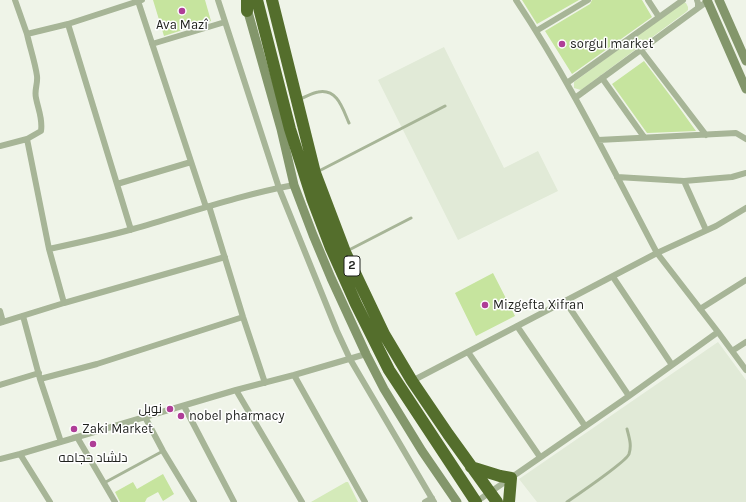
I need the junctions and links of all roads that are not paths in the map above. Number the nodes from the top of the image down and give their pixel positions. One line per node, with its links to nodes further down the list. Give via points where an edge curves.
1 (15, 0): 19 (street)
2 (218, 0): 16 (street)
3 (257, 0): 101 (highway, 2, via 290,129 331,248 389,370)
4 (272, 0): 27 (highway, 2)
5 (516, 0): 18 (street)
6 (588, 0): 18 (street)
7 (648, 0): 15 (street)
8 (683, 0): 15 (street)
9 (698, 0): 14 (street)
10 (708, 0): 14 (street); 25 (main road)
11 (719, 0): 22 (main road)
12 (140, 1): 17 (street); 20 (street)
13 (246, 4): 42 (main road)
14 (698, 8): 21 (street)
15 (658, 17): 24 (street)
16 (225, 22): 20 (street); 43 (street)
17 (68, 24): 19 (street); 41 (street)
18 (536, 31): 24 (street)
19 (27, 34): 33 (street, via 37,76 35,96 42,124 41,131)
20 (152, 44): 36 (street)
21 (641, 50): 23 (street); 30 (street)
22 (746, 61)
23 (602, 78): 26 (street); 31 (street)
24 (567, 83): 26 (street)
25 (746, 89)
26 (575, 98): 34 (street)
27 (297, 100): 29 (lane, via 318,92 334,95); 38 (highway, 2)
28 (445, 106): 38 (lane)
29 (349, 123)
30 (706, 135): 31 (street); 32 (street, via 736,133)
31 (644, 137): 34 (street)
32 (746, 138)
33 (27, 139): 35 (street); 49 (street)
34 (598, 140): 39 (street)
35 (0, 146)
36 (191, 162): 41 (street); 44 (street)
37 (746, 172): 40 (street, via 732,178)
38 (315, 173): 50 (highway, 2)
39 (617, 177): 40 (street); 51 (street)
40 (684, 181): 48 (street)
41 (117, 184): 47 (street)
42 (294, 185): 43 (street); 67 (main road, via 328,271)
43 (279, 188): 44 (street); 68 (street)
44 (208, 207): 47 (street); 52 (street)
45 (746, 208): 48 (street)
46 (411, 218): 50 (lane)
47 (131, 230): 49 (street)
48 (706, 230): 51 (street)
49 (50, 249): 56 (street)
50 (345, 252): 73 (highway, 2, via 384,334)
51 (658, 254): 53 (street); 57 (street)
52 (225, 258): 56 (street); 60 (street)
53 (613, 277): 55 (street); 69 (street)
54 (746, 280): 57 (street)
55 (565, 301): 62 (street); 77 (street)
56 (64, 303): 59 (street)
57 (700, 309): 63 (street)
58 (0, 310): 61 (street)
59 (23, 316): 61 (street); 72 (street)
60 (243, 317): 72 (street, via 97,364); 74 (street)
61 (1, 322)
62 (517, 326): 66 (street); 80 (street)
63 (718, 332): 65 (street); 69 (street)
64 (746, 342): 65 (street)
65 (732, 351): 70 (street)
66 (468, 352): 73 (street); 86 (street)
67 (366, 354): 68 (street); 100 (main road, via 422,451)
68 (350, 359): 71 (street); 92 (street)
69 (672, 365): 77 (street)
70 (746, 370)
71 (294, 375): 74 (street); 98 (street)
72 (40, 376): 75 (street); 83 (street)
73 (412, 381): 88 (highway, 2)
74 (264, 383): 76 (street)
75 (0, 385)
76 (236, 390): 78 (street); 97 (street)
77 (629, 396): 80 (street)
78 (184, 406): 79 (street); 96 (street)
79 (145, 417): 82 (street); 84 (street)
80 (585, 426): 86 (street)
81 (627, 429): 103 (lane, via 629,455)
82 (71, 438): 83 (street); 90 (street, via 77,437)
83 (61, 442): 85 (street)
84 (163, 451): 90 (lane); 95 (street)
85 (20, 454): 87 (street); 93 (street)
86 (540, 457): 89 (street)
87 (0, 459)
88 (472, 467): 89 (highway); 91 (highway, 2)
89 (511, 478): 91 (street); 102 (highway)
90 (104, 483): 94 (street)
91 (493, 497): 101 (street)
92 (433, 500): 99 (street)
93 (50, 502)
94 (115, 502)
95 (194, 502)
96 (234, 502)
97 (302, 502)
98 (366, 502)
99 (425, 502)
100 (457, 502)
101 (476, 502)
102 (509, 502)
103 (567, 502)

